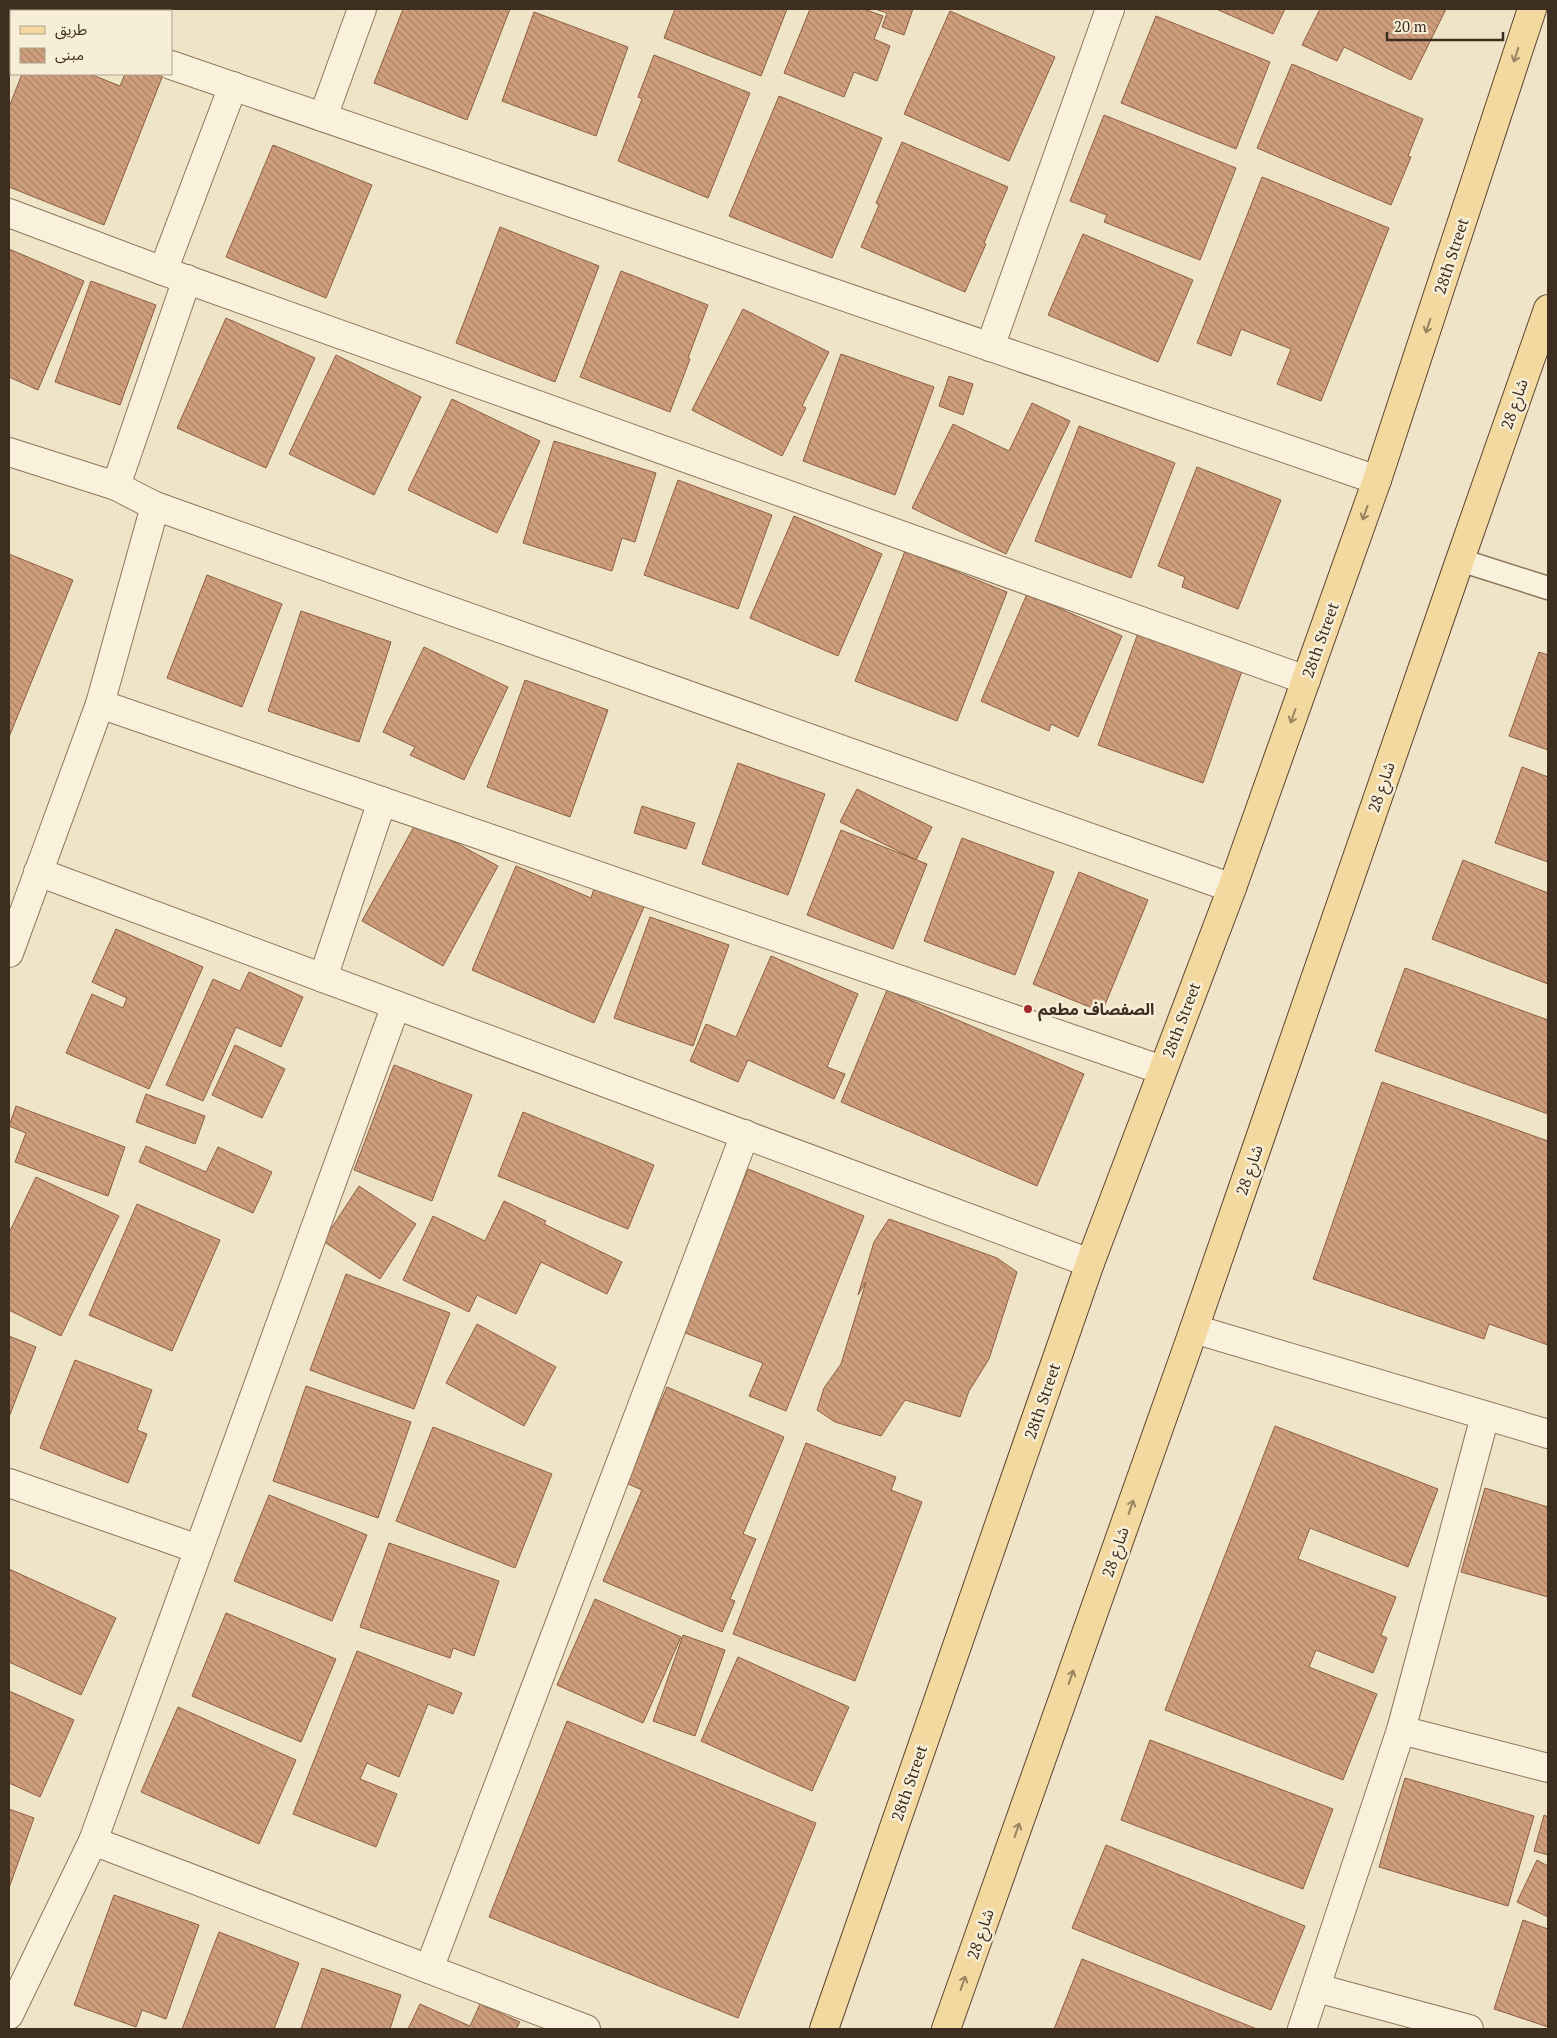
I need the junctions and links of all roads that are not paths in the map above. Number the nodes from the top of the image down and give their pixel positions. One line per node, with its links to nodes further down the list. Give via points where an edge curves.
1 (362, 9): 6 (street)
2 (1532, 9): 12 (main road, 28th Street, one-way to 12)
3 (1106, 10): 10 (street)
4 (172, 65): 5 (street)
5 (232, 86): 6 (street); 8 (street)
6 (323, 117): 10 (street)
7 (9, 213): 8 (street)
8 (175, 275): 13 (street); 17 (street)
9 (1548, 309): 15 (main road, شارع 28)
10 (990, 347): 12 (street)
11 (9, 452): 13 (street)
12 (1377, 480): 17 (main road, 28th Street, one-way to 17)
13 (116, 486): 14 (street)
14 (155, 506): 18 (street); 21 (street)
15 (1460, 560): 16 (lane); 28 (main road, شارع 28)
16 (1548, 588)
17 (1306, 680): 21 (main road, 28th Street, one-way to 21)
18 (100, 704): 19 (street); 20 (street)
19 (382, 801): 23 (street); 25 (street)
20 (38, 872): 22 (street); 23 (street)
21 (1232, 888): 25 (main road, 28th Street)
22 (9, 952)
23 (323, 978): 24 (street)
24 (396, 1005): 26 (street); 32 (street)
25 (1162, 1070): 27 (main road, 28th Street)
26 (745, 1134): 27 (street); 36 (street)
27 (1090, 1263): 40 (main road, 28th Street)
28 (1194, 1329): 29 (street); 41 (main road, شارع 28, one-way to 28)
29 (1485, 1416): 30 (street); 33 (street)
30 (1548, 1434)
31 (9, 1483): 32 (street)
32 (198, 1549): 35 (street)
33 (1401, 1730): 34 (street); 37 (street)
34 (1548, 1768)
35 (93, 1841): 36 (street); 38 (street)
36 (429, 1969): 39 (street)
37 (1317, 1988): 42 (street); 43 (street)
38 (9, 2015)
39 (586, 2029)
40 (824, 2029)
41 (946, 2029)
42 (1302, 2029)
43 (1469, 2029)

